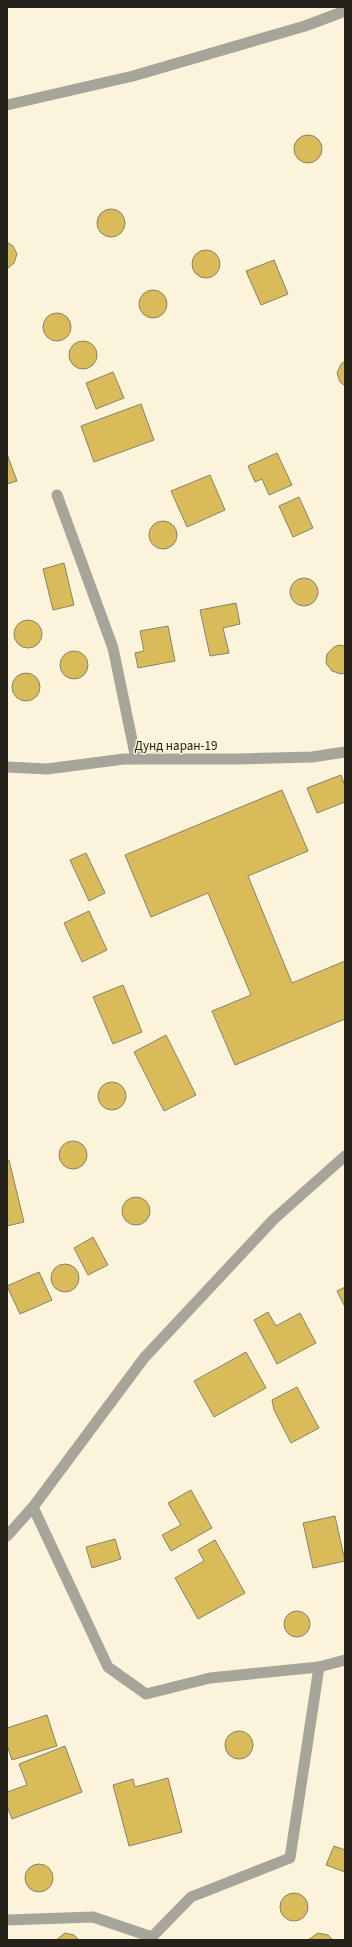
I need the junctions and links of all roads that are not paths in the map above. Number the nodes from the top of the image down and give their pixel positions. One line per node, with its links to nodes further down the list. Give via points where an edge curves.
1 (345, 10): 2 (street, via 305,26 132,76)
2 (7, 105)
3 (57, 495): 5 (street, via 113,648)
4 (345, 752): 5 (street, Дунд наран-19, via 290,758)
5 (136, 759): 6 (street, Дунд наран-19, via 47,769)
6 (7, 767)
7 (345, 1156): 8 (street, via 274,1219 144,1358)
8 (33, 1508): 9 (street); 11 (street, via 108,1667 146,1694 210,1678)
9 (7, 1536)
10 (345, 1660): 11 (street)
11 (319, 1667): 12 (street, via 290,1858 191,1897 152,1936 93,1917)
12 (7, 1920)

